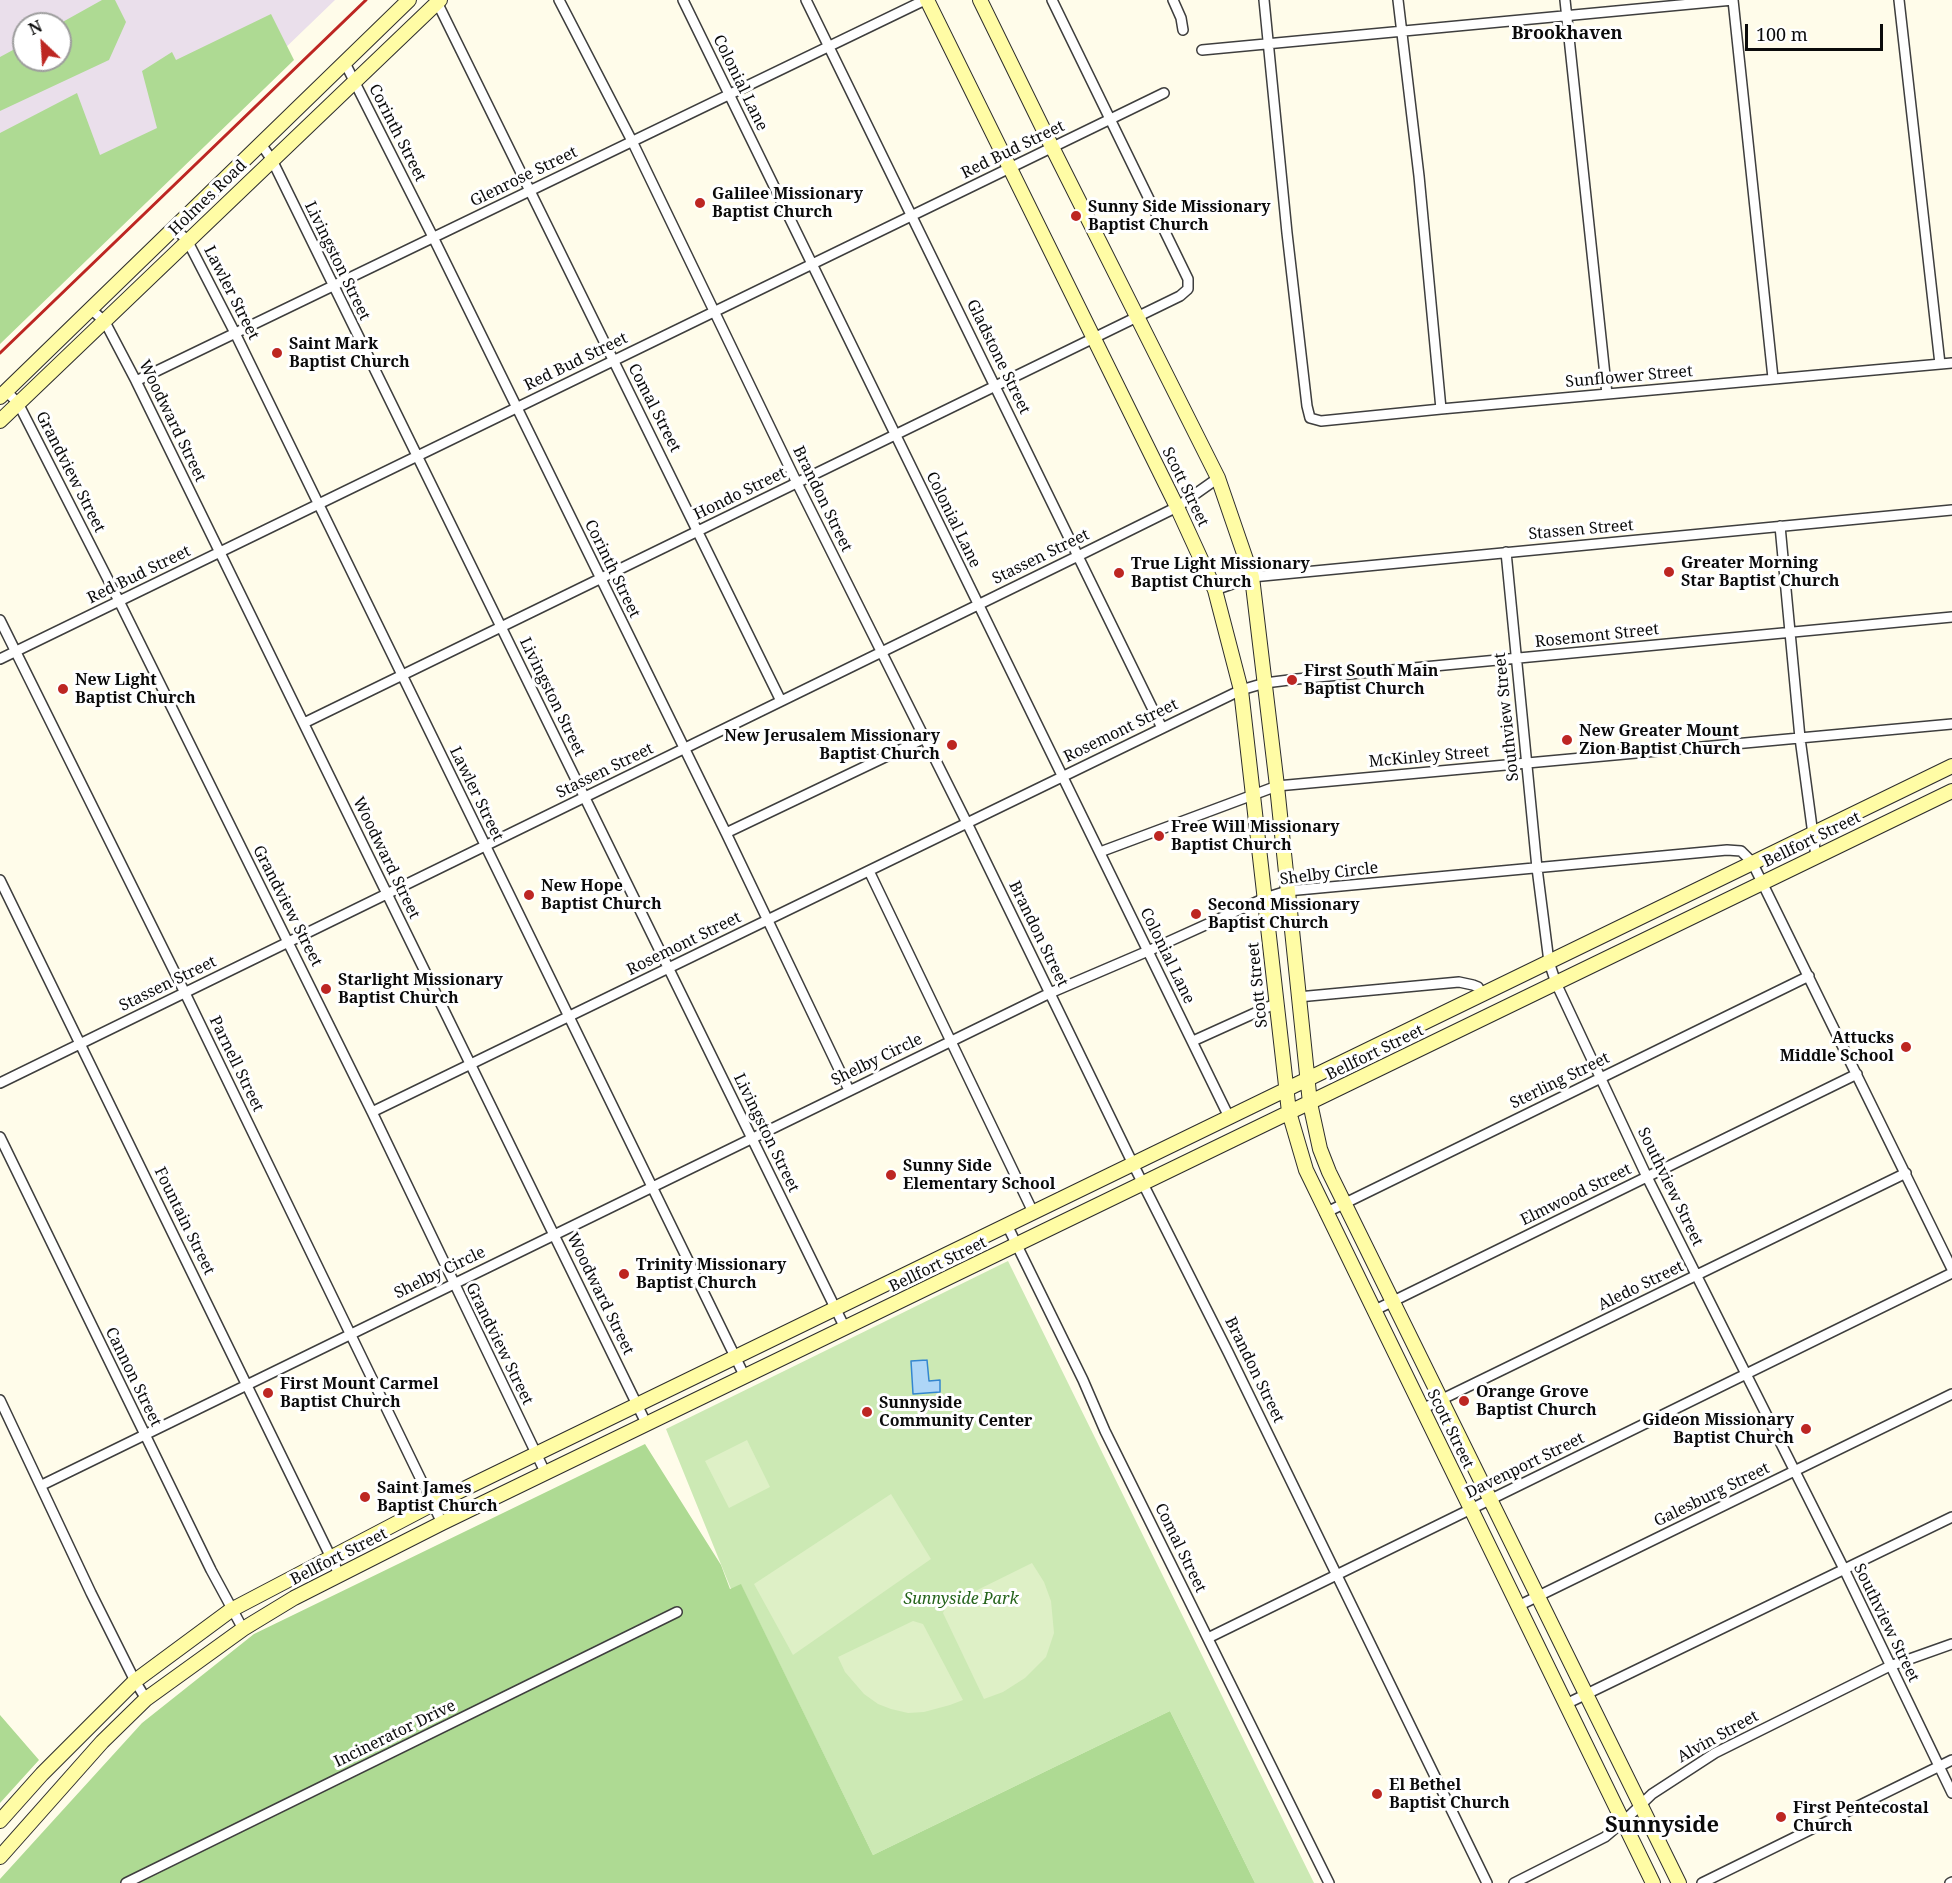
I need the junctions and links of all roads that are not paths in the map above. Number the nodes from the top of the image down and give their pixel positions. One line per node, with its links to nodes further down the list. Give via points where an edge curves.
1 (409, 0): 21 (main road, Holmes Road)
2 (560, 0): 26 (street, Brandon Street)
3 (683, 0): 24 (street, Colonial Lane)
4 (806, 0): 19 (street, Gladstone Street)
5 (926, 0): 19 (street, Glenrose Street); 30 (main road, Scott Street)
6 (980, 0): 28 (main road, Scott Street)
7 (1052, 0): 25 (street)
8 (1173, 0): 16 (street)
9 (1264, 0): 18 (street)
10 (1398, 0): 17 (street)
11 (1565, 0): 15 (street)
12 (1733, 0): 15 (street); 47 (street)
13 (1899, 0): 46 (street)
14 (438, 1): 22 (main road, Holmes Road); 31 (street, Comal Street)
15 (1567, 16): 17 (street); 51 (street)
16 (1183, 30)
17 (1402, 30): 18 (street); 54 (street)
18 (1269, 44): 20 (street); 54 (street, Sunflower Street, via 1310,418 1321,422)
19 (829, 46): 24 (street, Glenrose Street); 32 (street, Gladstone Street)
20 (1202, 50)
21 (345, 63): 22 (street, Corinth Street); 27 (main road, Holmes Road)
22 (354, 80): 29 (main road, Holmes Road); 34 (street, Corinth Street)
23 (1164, 93): 25 (street, Red Bud Street)
24 (729, 95): 26 (street, Glenrose Street); 36 (street, Colonial Lane)
25 (1110, 119): 28 (street, Red Bud Street); 40 (street, Hondo Street, via 1188,279 1188,289 1180,296)
26 (632, 141): 31 (street, Glenrose Street); 39 (street, Brandon Street)
27 (261, 144): 29 (street, Livingston Street); 33 (main road, Holmes Road)
28 (1052, 147): 30 (street, Red Bud Street); 40 (main road, Scott Street)
29 (272, 160): 35 (main road, Holmes Road); 37 (street, Livingston Street)
30 (1009, 168): 32 (street, Red Bud Street); 43 (main road, Scott Street)
31 (530, 190): 34 (street, Glenrose Street); 44 (street, Comal Street)
32 (912, 215): 36 (street, Red Bud Street); 49 (street, Gladstone Street)
33 (174, 228): 35 (street, Lawler Street); 38 (main road, Holmes Road)
34 (433, 237): 37 (street, Glenrose Street); 53 (street, Corinth Street)
35 (187, 240): 41 (main road, Holmes Road); 42 (street, Lawler Street)
36 (811, 264): 39 (street, Red Bud Street); 56 (street, Colonial Lane)
37 (333, 286): 42 (street, Glenrose Street); 57 (street, Livingston Street)
38 (91, 309): 41 (street, Woodward Street); 50 (main road, Holmes Road)
39 (714, 311): 44 (street, Red Bud Street); 59 (street, Brandon Street)
40 (1137, 317): 43 (street, Hondo Street); 58 (main road, Scott Street)
41 (105, 322): 48 (street, Woodward Street); 52 (main road, Holmes Road)
42 (234, 333): 48 (street, Glenrose Street); 60 (street, Lawler Street)
43 (1092, 339): 49 (street, Hondo Street); 61 (main road, Scott Street)
44 (613, 361): 53 (street, Red Bud Street); 64 (street, Comal Street)
45 (1952, 363): 46 (street, Sunflower Street)
46 (1940, 364): 47 (street, Sunflower Street)
47 (1773, 378): 51 (street, Sunflower Street)
48 (136, 381): 65 (street, Woodward Street)
49 (995, 386): 56 (street, Hondo Street); 67 (street, Gladstone Street)
50 (3, 394): 52 (street, Grandview Street)
51 (1607, 394): 54 (street, Sunflower Street)
52 (18, 404): 55 (main road, Holmes Road); 71 (street, Grandview Street)
53 (516, 408): 57 (street, Red Bud Street); 68 (street, Corinth Street)
54 (1441, 409)
55 (0, 421)
56 (895, 435): 59 (street, Hondo Street); 72 (street, Colonial Lane)
57 (417, 456): 60 (street, Red Bud Street); 75 (street, Livingston Street)
58 (1218, 478): 61 (street, Stassen Street); 69 (main road, Scott Street)
59 (797, 483): 64 (street, Hondo Street); 78 (street, Brandon Street)
60 (318, 504): 65 (street, Red Bud Street); 81 (street, Lawler Street)
61 (1177, 507): 67 (street, Stassen Street); 70 (main road, Scott Street)
62 (1952, 510): 63 (street, Stassen Street)
63 (1780, 526): 66 (street, Stassen Street); 76 (street)
64 (698, 531): 68 (street, Hondo Street); 84 (street, Comal Street)
65 (220, 552): 71 (street, Red Bud Street); 85 (street, Woodward Street)
66 (1506, 552): 69 (street, Stassen Street); 80 (street, Southview Street)
67 (1078, 556): 72 (street, Stassen Street); 87 (street, Gladstone Street)
68 (601, 578): 75 (street, Hondo Street); 90 (street, Corinth Street)
69 (1252, 578): 70 (street, Stassen Street); 82 (main road, Scott Street)
70 (1215, 590): 83 (main road, Scott Street)
71 (119, 601): 77 (street, Red Bud Street); 117 (street, Grandview Street)
72 (979, 605): 78 (street, Stassen Street); 93 (street, Colonial Lane)
73 (1952, 617): 76 (street, Rosemont Street)
74 (0, 620): 77 (street, Parnell Street)
75 (501, 627): 81 (street, Hondo Street); 98 (street, Livingston Street)
76 (1791, 632): 80 (street, Rosemont Street); 89 (street)
77 (16, 651): 79 (street, Red Bud Street); 123 (street, Parnell Street)
78 (881, 653): 84 (street, Stassen Street); 88 (street, Brandon Street)
79 (0, 659)
80 (1516, 659): 82 (street, Rosemont Street); 91 (street, Southview Street)
81 (401, 676): 85 (street, Hondo Street); 103 (street, Lawler Street)
82 (1265, 683): 83 (street, Rosemont Street); 95 (main road, Scott Street)
83 (1241, 690): 87 (street, Rosemont Street); 97 (main road, Scott Street)
84 (781, 701): 90 (street, Stassen Street)
85 (304, 723): 112 (street, Woodward Street)
86 (1952, 724): 89 (street, McKinley Street)
87 (1162, 728): 93 (street, Rosemont Street)
88 (925, 738): 100 (street, Brandon Street); 101 (street)
89 (1800, 738): 91 (street, McKinley Street); 102 (street)
90 (684, 749): 98 (street, Stassen Street); 101 (street, Corinth Street)
91 (1527, 763): 95 (street, McKinley Street); 107 (street, Southview Street)
92 (1952, 766): 94 (main road, Bellfort Street)
93 (1063, 776): 100 (street, Rosemont Street); 104 (street, Colonial Lane)
94 (1923, 781): 99 (main road); 102 (main road, Bellfort Street)
95 (1277, 786): 97 (street, McKinley Street); 111 (main road, Scott Street)
96 (1952, 791): 99 (main road, Bellfort Street)
97 (1253, 796): 104 (street, McKinley Street); 113 (main road, Scott Street)
98 (585, 797): 103 (street, Stassen Street); 120 (street, Livingston Street)
99 (1932, 801): 105 (main road, Bellfort Street)
100 (967, 823): 108 (street, Rosemont Street); 124 (street, Brandon Street)
101 (726, 833): 115 (street, Corinth Street)
102 (1813, 834): 105 (street); 106 (main road, Bellfort Street)
103 (485, 846): 112 (street, Stassen Street); 129 (street, Lawler Street)
104 (1100, 852): 118 (street, Colonial Lane)
105 (1816, 857): 110 (main road, Bellfort Street)
106 (1752, 862): 107 (street, Shelby Circle, via 1741,851 1727,850); 110 (street); 114 (main road, Bellfort Street)
107 (1537, 868): 111 (street, Shelby Circle); 119 (street, Southview Street)
108 (868, 871): 115 (street, Rosemont Street); 131 (street)
109 (0, 880): 133 (street, Fountain Street)
110 (1762, 883): 116 (main road, Bellfort Street); 121 (street)
111 (1287, 891): 113 (street, Shelby Circle); 126 (main road, Scott Street)
112 (387, 894): 117 (street, Stassen Street); 134 (street, Woodward Street)
113 (1265, 898): 118 (street, Shelby Circle); 127 (main road, Scott Street)
114 (1650, 913): 116 (main road); 119 (main road, Bellfort Street)
115 (768, 920): 120 (street, Rosemont Street); 139 (street, Corinth Street)
116 (1660, 932): 122 (main road, Bellfort Street)
117 (288, 942): 123 (street, Stassen Street); 142 (street, Grandview Street)
118 (1148, 951): 124 (street, Shelby Circle); 132 (street, Colonial Lane)
119 (1549, 962): 122 (street, Southview Street); 125 (main road, Bellfort Street)
120 (668, 969): 129 (street, Rosemont Street); 146 (street, Livingston Street)
121 (1809, 976): 135 (street); 136 (street, Sterling Street)
122 (1556, 983): 130 (main road, Bellfort Street); 136 (street, Southview Street)
123 (185, 993): 133 (street, Stassen Street); 165 (street, Parnell Street)
124 (1050, 993): 131 (street, Shelby Circle); 147 (street, Brandon Street)
125 (1482, 994): 126 (street, via 1473,985 1459,982); 128 (main road, Bellfort Street)
126 (1298, 997): 137 (main road, Scott Street)
127 (1277, 1003): 132 (street); 140 (main road, Scott Street)
128 (1448, 1011): 130 (main road); 137 (main road, Bellfort Street)
129 (570, 1017): 134 (street, Rosemont Street); 151 (street, Lawler Street)
130 (1458, 1031): 141 (main road, Bellfort Street)
131 (949, 1041): 139 (street, Shelby Circle); 153 (street)
132 (1193, 1041): 144 (street, Colonial Lane)
133 (81, 1044): 138 (street, Stassen Street); 169 (street, Fountain Street)
134 (470, 1065): 142 (street, Rosemont Street); 156 (street, Woodward Street)
135 (1857, 1074): 148 (street); 149 (street, Elmwood Street)
136 (1601, 1077): 149 (street, Southview Street); 152 (street, Sterling Street)
137 (1308, 1079): 140 (main road, Bellfort Street); 141 (main road, Scott Street)
138 (0, 1083)
139 (849, 1090): 146 (street, Shelby Circle)
140 (1286, 1090): 143 (main road, Scott Street); 144 (main road, Bellfort Street)
141 (1310, 1102): 143 (main road, Bellfort Street); 152 (main road, Scott Street, via 1320,1149)
142 (372, 1112): 160 (street, Grandview Street)
143 (1289, 1112): 150 (main road, Bellfort Street); 154 (main road, Scott Street, via 1306,1170)
144 (1229, 1117): 147 (main road, Bellfort Street)
145 (0, 1137): 176 (street, Cannon Street)
146 (751, 1138): 151 (street, Shelby Circle); 162 (street, Livingston Street)
147 (1133, 1164): 150 (street, Brandon Street); 153 (main road, Bellfort Street)
148 (1906, 1173): 158 (street); 159 (street, Aledo Street)
149 (1647, 1177): 159 (street, Southview Street); 161 (street, Elmwood Street)
150 (1143, 1184): 157 (main road, Bellfort Street); 188 (street, Brandon Street)
151 (653, 1186): 156 (street, Shelby Circle); 166 (street, Lawler Street)
152 (1345, 1203): 154 (street, Sterling Street); 161 (main road, Scott Street)
153 (1033, 1212): 155 (main road, Bellfort Street)
154 (1325, 1213): 163 (main road, Scott Street)
155 (1007, 1225): 157 (street, Comal Street); 162 (main road, Bellfort Street)
156 (554, 1234): 160 (street, Shelby Circle); 173 (street, Woodward Street)
157 (1017, 1246): 164 (main road, Bellfort Street); 195 (street, Comal Street)
158 (1952, 1271): 167 (street, Davenport Street)
159 (1697, 1275): 167 (street, Southview Street); 172 (street, Aledo Street)
160 (453, 1283): 165 (street, Shelby Circle); 177 (street, Grandview Street)
161 (1394, 1301): 163 (street, Elmwood Street); 172 (main road, Scott Street)
162 (836, 1309): 164 (street, Livingston Street); 166 (main road, Bellfort Street)
163 (1373, 1311): 174 (main road, Scott Street)
164 (845, 1328): 168 (main road, Bellfort Street)
165 (350, 1334): 169 (street, Shelby Circle); 182 (street, Parnell Street)
166 (735, 1357): 168 (street, Lawler Street); 173 (main road, Bellfort Street)
167 (1745, 1374): 178 (street, Southview Street); 181 (street, Davenport Street)
168 (745, 1377): 175 (main road, Bellfort Street)
169 (246, 1385): 176 (street, Shelby Circle); 186 (street, Fountain Street)
170 (1952, 1394): 178 (street, Galesburg Street)
171 (0, 1400): 180 (street)
172 (1442, 1400): 174 (street, Aledo Street); 181 (main road, Scott Street)
173 (636, 1405): 175 (street, Woodward Street); 177 (main road, Bellfort Street)
174 (1422, 1409): 183 (main road, Scott Street)
175 (647, 1425): 179 (main road, Bellfort Street)
176 (144, 1436): 180 (street, Shelby Circle); 192 (street, Cannon Street)
177 (536, 1454): 179 (street, Grandview Street); 182 (main road, Bellfort Street)
178 (1795, 1471): 187 (street, Southview Street); 190 (street, Galesburg Street)
179 (546, 1474): 185 (main road, Bellfort Street)
180 (42, 1485): 198 (street)
181 (1491, 1499): 183 (street, Davenport Street); 190 (main road, Scott Street)
182 (433, 1504): 185 (street, Parnell Street); 186 (main road, Bellfort Street)
183 (1470, 1509): 188 (street, Davenport Street); 191 (main road, Scott Street)
184 (1952, 1516): 187 (street)
185 (442, 1523): 189 (main road, Bellfort Street)
186 (331, 1556): 189 (street, Fountain Street); 192 (main road, Bellfort Street)
187 (1844, 1569): 197 (street, Southview Street); 199 (street)
188 (1337, 1574): 195 (street, Davenport Street); 213 (street, Brandon Street)
189 (340, 1576): 194 (main road, Bellfort Street)
190 (1539, 1596): 191 (street, Galesburg Street); 199 (main road, Scott Street)
191 (1518, 1606): 201 (main road, Scott Street)
192 (231, 1610): 194 (street, Cannon Street); 198 (main road, Bellfort Street)
193 (677, 1612): 211 (street, Incinerator Drive)
194 (243, 1629): 200 (main road, Bellfort Street)
195 (1208, 1638): 212 (street, Comal Street)
196 (1952, 1644): 197 (street, Alvin Street)
197 (1890, 1666): 203 (street, Southview Street); 207 (street, Alvin Street, via 1715,1753)
198 (135, 1681): 200 (street); 204 (main road, Bellfort Street)
199 (1586, 1695): 201 (street); 207 (main road, Scott Street)
200 (146, 1699): 205 (main road, Bellfort Street)
201 (1566, 1704): 209 (main road, Scott Street)
202 (1952, 1760): 203 (street)
203 (1939, 1766): 206 (street, Southview Street); 217 (street)
204 (42, 1774): 205 (main road); 208 (main road, Bellfort Street)
205 (57, 1790): 210 (main road, Bellfort Street)
206 (1952, 1793)
207 (1641, 1805): 209 (street, Alvin Street); 216 (main road, Scott Street)
208 (0, 1821)
209 (1624, 1821): 214 (street, Alvin Street, via 1605,1837); 215 (main road, Scott Street)
210 (0, 1857)
211 (126, 1883)
212 (1329, 1883)
213 (1487, 1883)
214 (1514, 1883)
215 (1653, 1883)
216 (1679, 1883)
217 (1702, 1883)

